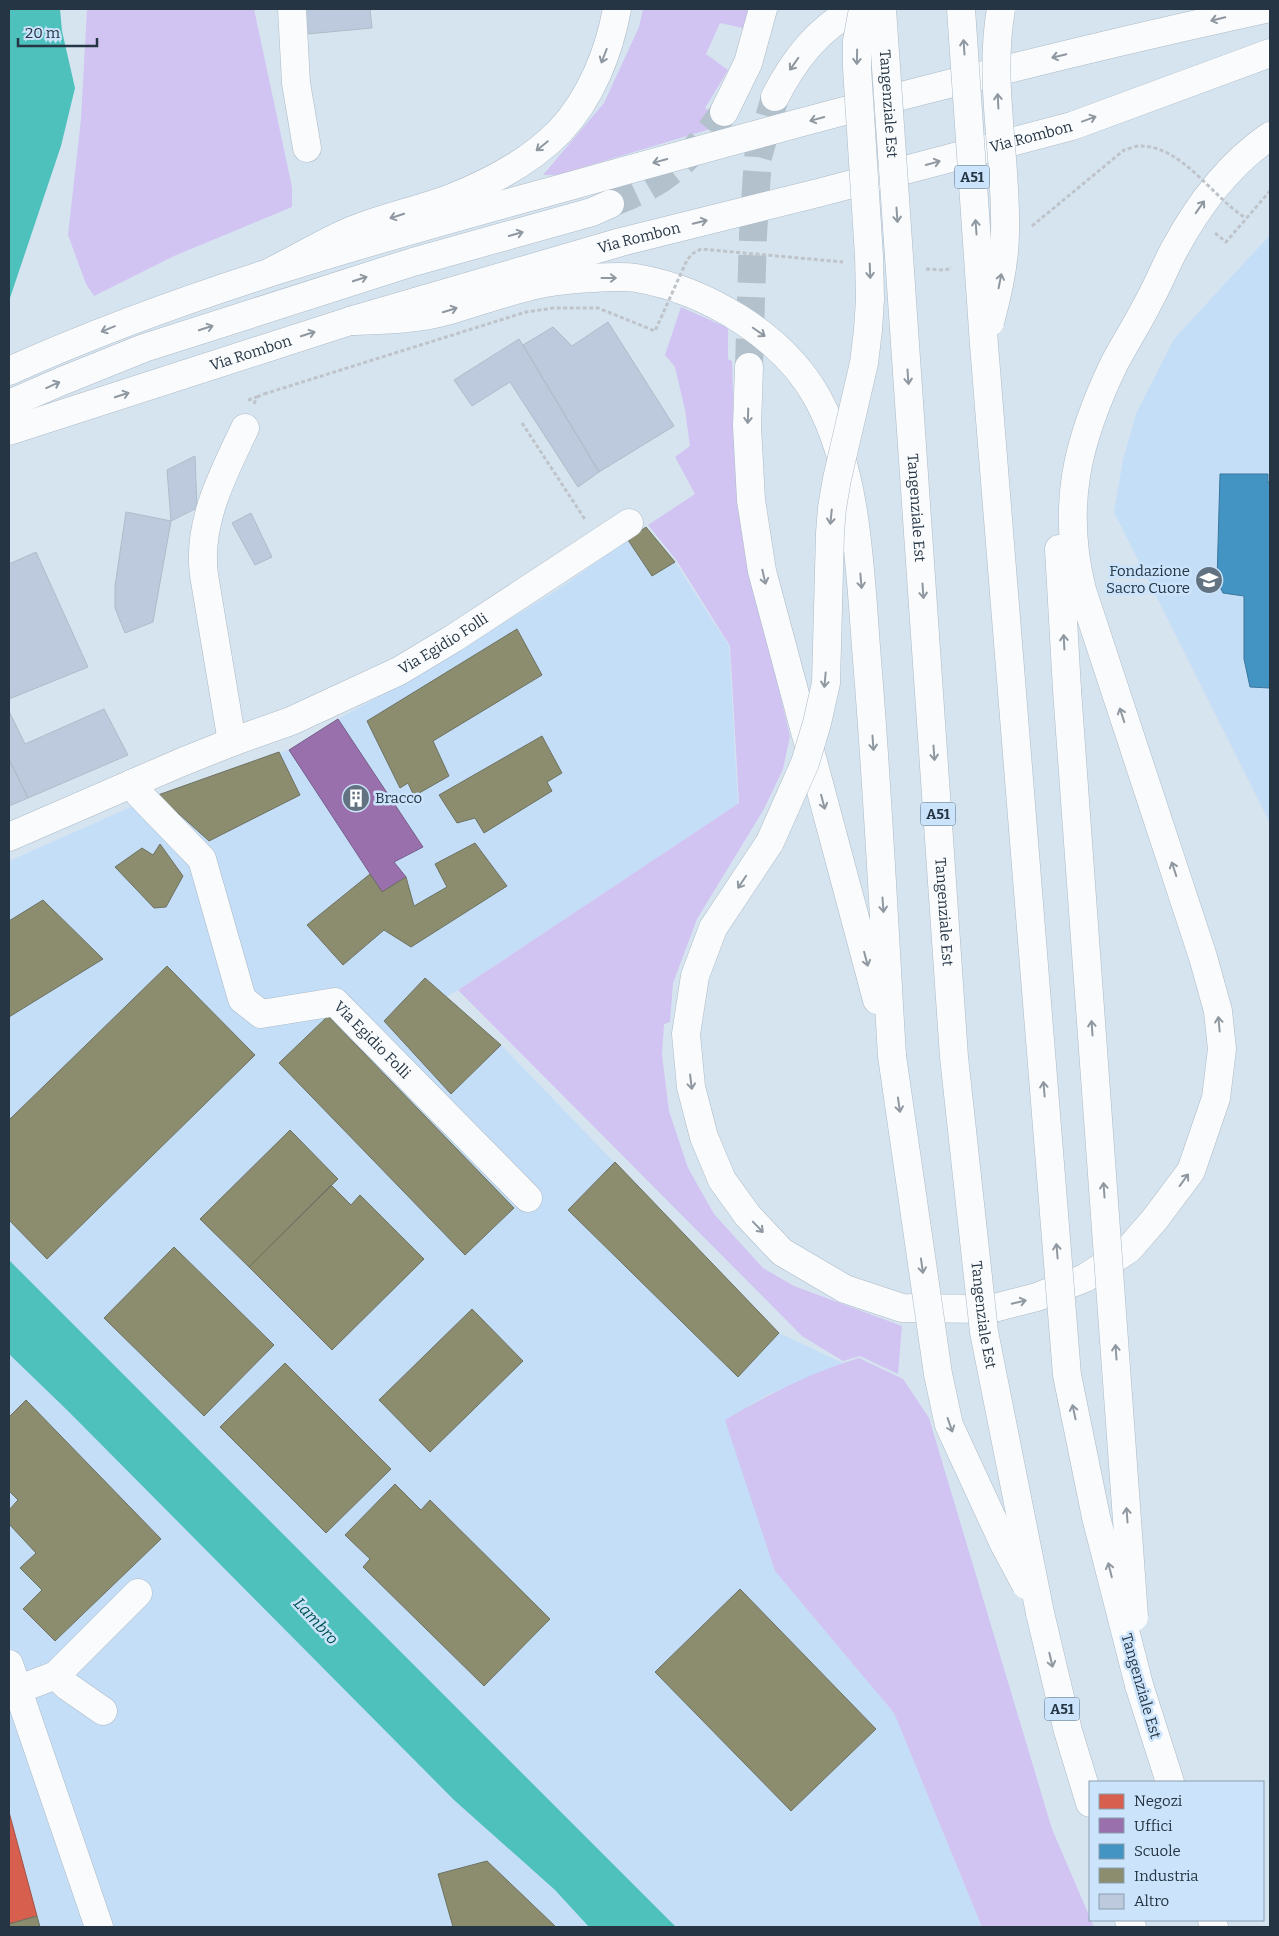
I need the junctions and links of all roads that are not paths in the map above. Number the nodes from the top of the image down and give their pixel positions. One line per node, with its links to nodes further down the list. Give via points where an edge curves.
1 (292, 9): 14 (main road, via 296,83)
2 (617, 9): 17 (main road, one-way to 17, via 605,55 576,112 560,132 535,152 506,172 452,198 353,230)
3 (763, 9): 12 (main road, via 748,63)
4 (856, 9): 11 (main road, one-way to 11, via 836,19 801,54)
5 (863, 9): 16 (main road, one-way to 16, bridge, via 857,41 857,68 870,299 864,363 832,508 826,682 805,763 770,842 713,928 695,976 686,1034 691,1087 704,1137 722,1180 748,1216 782,1252 845,1289 902,1308 990,1309 1037,1297 1085,1278 1129,1250 1191,1171 1216,1098 1222,1049 1218,1011 1082,590 1074,553 1072,516 1073,488 1091,414)
6 (882, 9): 32 (main road, Tangenziale Est / A51, one-way to 32, bridge, via 954,1057 984,1332)
7 (961, 9): 19 (main road, Tangenziale Est / A51, one-way to 7, bridge)
8 (1001, 9): 19 (main road, one-way to 8, bridge, via 1000,282 1005,231 996,65)
9 (1265, 9): 17 (main road, one-way to 17, via 1043,60 666,159)
10 (1270, 53): 18 (main road, Via Rombon, one-way to 10, via 621,242 1072,126)
11 (775, 97)
12 (724, 112)
13 (1270, 136): 16 (main road, one-way to 13, via 1202,204 1223,179)
14 (307, 148)
15 (610, 204): 22 (main road, one-way to 15, via 144,348 413,262 592,212)
16 (1175, 249): 35 (main road, one-way to 16, bridge, via 1067,690 1058,511 1064,448 1085,387 1141,288)
17 (272, 272): 21 (main road, one-way to 21, via 154,311)
18 (350, 321): 24 (main road, Via Rombon, one-way to 18); 29 (main road, one-way to 29, via 438,314 527,287 569,279 635,278 718,306 762,334 794,363 818,398 833,432 849,491 857,542)
19 (984, 345): 35 (main road, Tangenziale Est / A51, one-way to 19, bridge, via 1096,1517 1067,1375)
20 (749, 367): 29 (main road, one-way to 29, via 747,426 751,500 762,571)
21 (9, 372)
22 (9, 404)
23 (245, 428): 26 (main road, via 214,497 203,554)
24 (9, 431)
25 (629, 522): 26 (main road, Via Egidio Folli, via 399,671 291,721)
26 (232, 742): 27 (main road, Via Egidio Folli)
27 (133, 783): 28 (main road, Via Egidio Folli); 30 (main road, Via Egidio Folli, via 139,794 202,859 242,999 261,1014 335,1002)
28 (9, 837)
29 (892, 1056): 32 (main road, one-way to 32, bridge, via 938,1374 949,1425)
30 (528, 1198)
31 (138, 1593): 34 (main road)
32 (1040, 1613): 39 (main road, Tangenziale Est / A51, one-way to 39, via 1068,1731)
33 (9, 1664): 36 (main road)
34 (56, 1675): 36 (main road); 37 (main road)
35 (1139, 1685): 38 (main road, Tangenziale Est / A51)
36 (17, 1690): 40 (main road)
37 (103, 1711)
38 (1170, 1781)
39 (1089, 1800)
40 (98, 1927)

